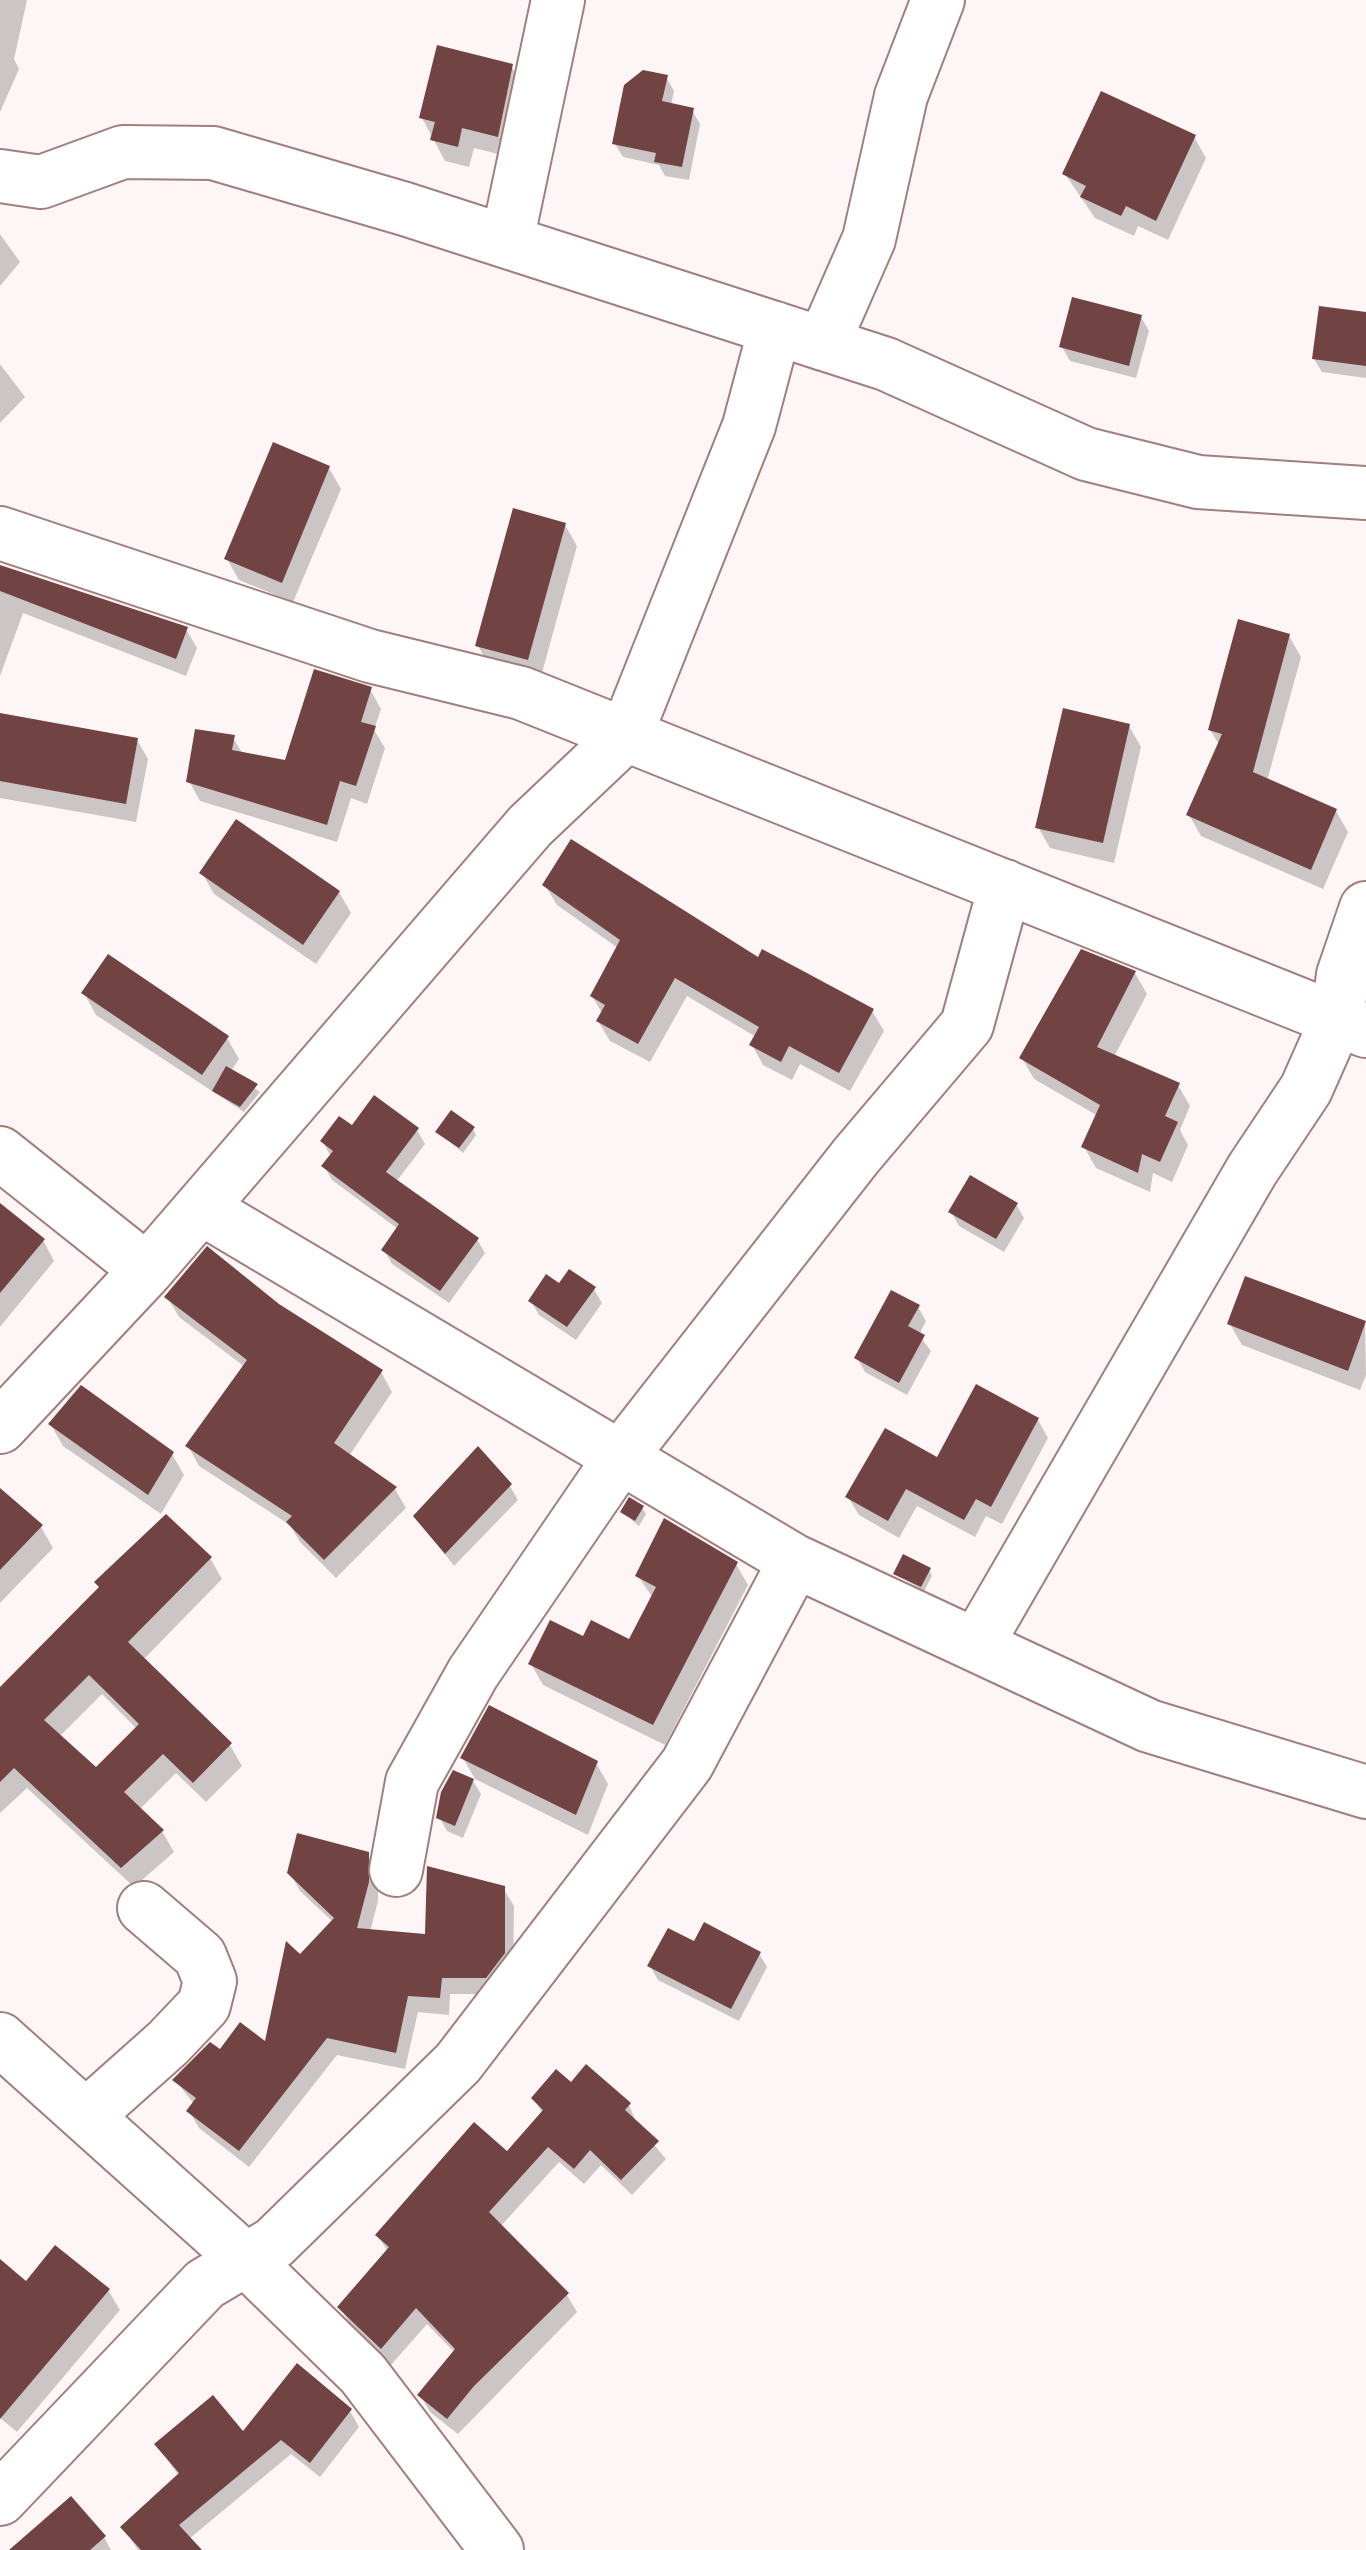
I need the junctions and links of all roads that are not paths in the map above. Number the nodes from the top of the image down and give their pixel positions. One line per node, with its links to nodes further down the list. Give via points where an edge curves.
1 (558, 0): 4 (street)
2 (938, 0): 6 (street, via 901,96 869,239)
3 (0, 176): 4 (street, via 40,182 123,152 213,154)
4 (507, 242): 5 (street)
5 (775, 328): 6 (street); 9 (street, via 749,426)
6 (824, 344): 7 (street, via 886,364 1086,454 1198,482)
7 (1366, 493)
8 (0, 533): 9 (street, via 370,656 521,692)
9 (626, 736): 10 (street); 14 (street, via 530,826)
10 (1005, 886): 12 (street); 17 (street, via 968,1026 856,1156)
11 (1366, 908): 12 (street, via 1343,975)
12 (1351, 1025): 19 (street, via 1252,1170)
13 (0, 1154): 15 (street)
14 (200, 1208): 15 (street); 17 (street)
15 (147, 1270): 16 (street)
16 (0, 1427)
17 (622, 1455): 18 (street); 21 (street, via 473,1673 412,1782)
18 (795, 1561): 19 (street); 25 (street, via 687,1764 458,2063 274,2243)
19 (977, 1644): 20 (street, via 1149,1726)
20 (1366, 1792)
21 (396, 1870)
22 (144, 1908): 24 (street, via 200,1956 210,1981 204,2005)
23 (0, 2039): 24 (street)
24 (86, 2116): 25 (street)
25 (246, 2260): 26 (street, via 205,2284); 27 (street, via 363,2374)
26 (0, 2498)
27 (496, 2550)

